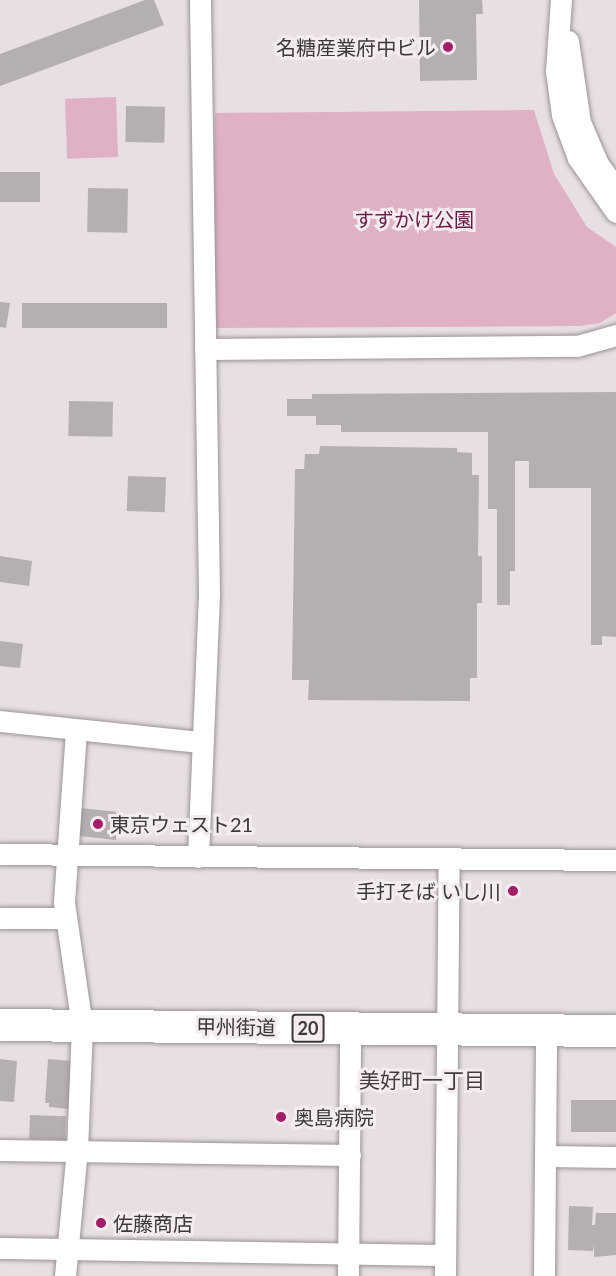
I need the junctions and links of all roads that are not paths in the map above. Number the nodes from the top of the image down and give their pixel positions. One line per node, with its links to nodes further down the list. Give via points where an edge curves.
1 (200, 0): 6 (street)
2 (561, 2): 3 (street, via 580,122 598,164); 4 (street, via 556,71 562,116 578,158)
3 (616, 189)
4 (616, 212)
5 (616, 335): 6 (street, via 577,346)
6 (205, 349): 9 (street, via 209,594)
7 (0, 721): 8 (street)
8 (76, 731): 9 (street); 11 (street)
9 (201, 742): 12 (street)
10 (0, 854): 11 (street)
11 (65, 855): 12 (street); 16 (street)
12 (198, 857): 13 (street)
13 (449, 858): 14 (street); 20 (street)
14 (616, 860)
15 (0, 918): 16 (street)
16 (66, 918): 18 (street)
17 (0, 1025): 18 (highway, 甲州街道 / 20)
18 (82, 1026): 19 (highway, 甲州街道 / 20); 24 (street)
19 (350, 1028): 20 (highway, 甲州街道 / 20); 25 (street)
20 (448, 1029): 21 (highway, 甲州街道 / 20); 31 (street)
21 (546, 1030): 22 (highway, 甲州街道 / 20); 26 (street)
22 (616, 1031)
23 (0, 1150): 24 (street)
24 (77, 1150): 25 (street); 29 (street)
25 (350, 1155): 30 (street)
26 (545, 1156): 27 (street); 35 (street)
27 (616, 1157)
28 (0, 1248): 29 (street)
29 (70, 1248): 30 (street); 32 (street)
30 (348, 1254): 31 (street); 33 (street)
31 (445, 1255): 34 (street)
32 (65, 1276)
33 (348, 1276)
34 (445, 1276)
35 (544, 1276)

